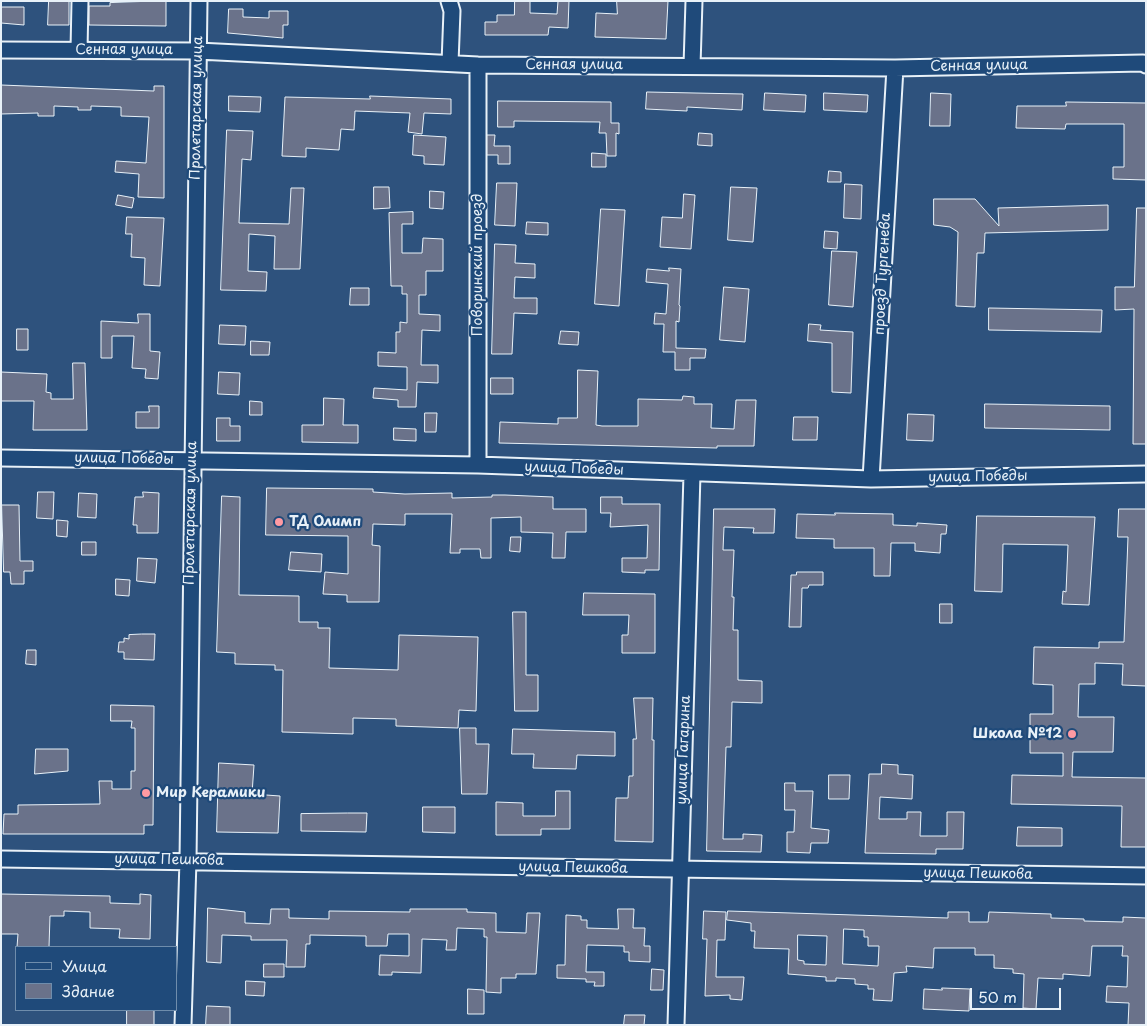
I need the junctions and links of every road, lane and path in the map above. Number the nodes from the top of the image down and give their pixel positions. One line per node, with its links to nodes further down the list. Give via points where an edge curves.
1 (80, 1): 6 (street)
2 (199, 1): 7 (street, Пролетарская улица)
3 (449, 1): 8 (street, via 452,11)
4 (694, 1): 11 (street)
5 (1, 50): 6 (street, Сенная улица)
6 (79, 50): 7 (street, Сенная улица)
7 (198, 51): 8 (street, Сенная улица); 14 (street, Пролетарская улица)
8 (450, 63): 9 (street, Сенная улица)
9 (478, 65): 11 (street, Сенная улица); 15 (street, Поворинский проезд)
10 (1146, 65): 12 (street, Сенная улица)
11 (692, 66): 12 (street, Сенная улица)
12 (895, 68): 18 (street, проезд Тургенева)
13 (1, 458): 14 (street, улица Победы)
14 (192, 460): 15 (street, улица Победы); 20 (street, Пролетарская улица)
15 (478, 465): 16 (street, улица Победы)
16 (692, 474): 18 (street, улица Победы); 21 (street, улица Гагарина)
17 (1146, 474): 18 (street, улица Победы)
18 (871, 479)
19 (1, 858): 20 (street, улица Пешкова)
20 (188, 860): 21 (street, улица Пешкова); 24 (street, Пролетарская улица)
21 (681, 870): 22 (street, улица Пешкова); 23 (street, улица Гагарина)
22 (1146, 876)
23 (679, 1024)
24 (183, 1025)

